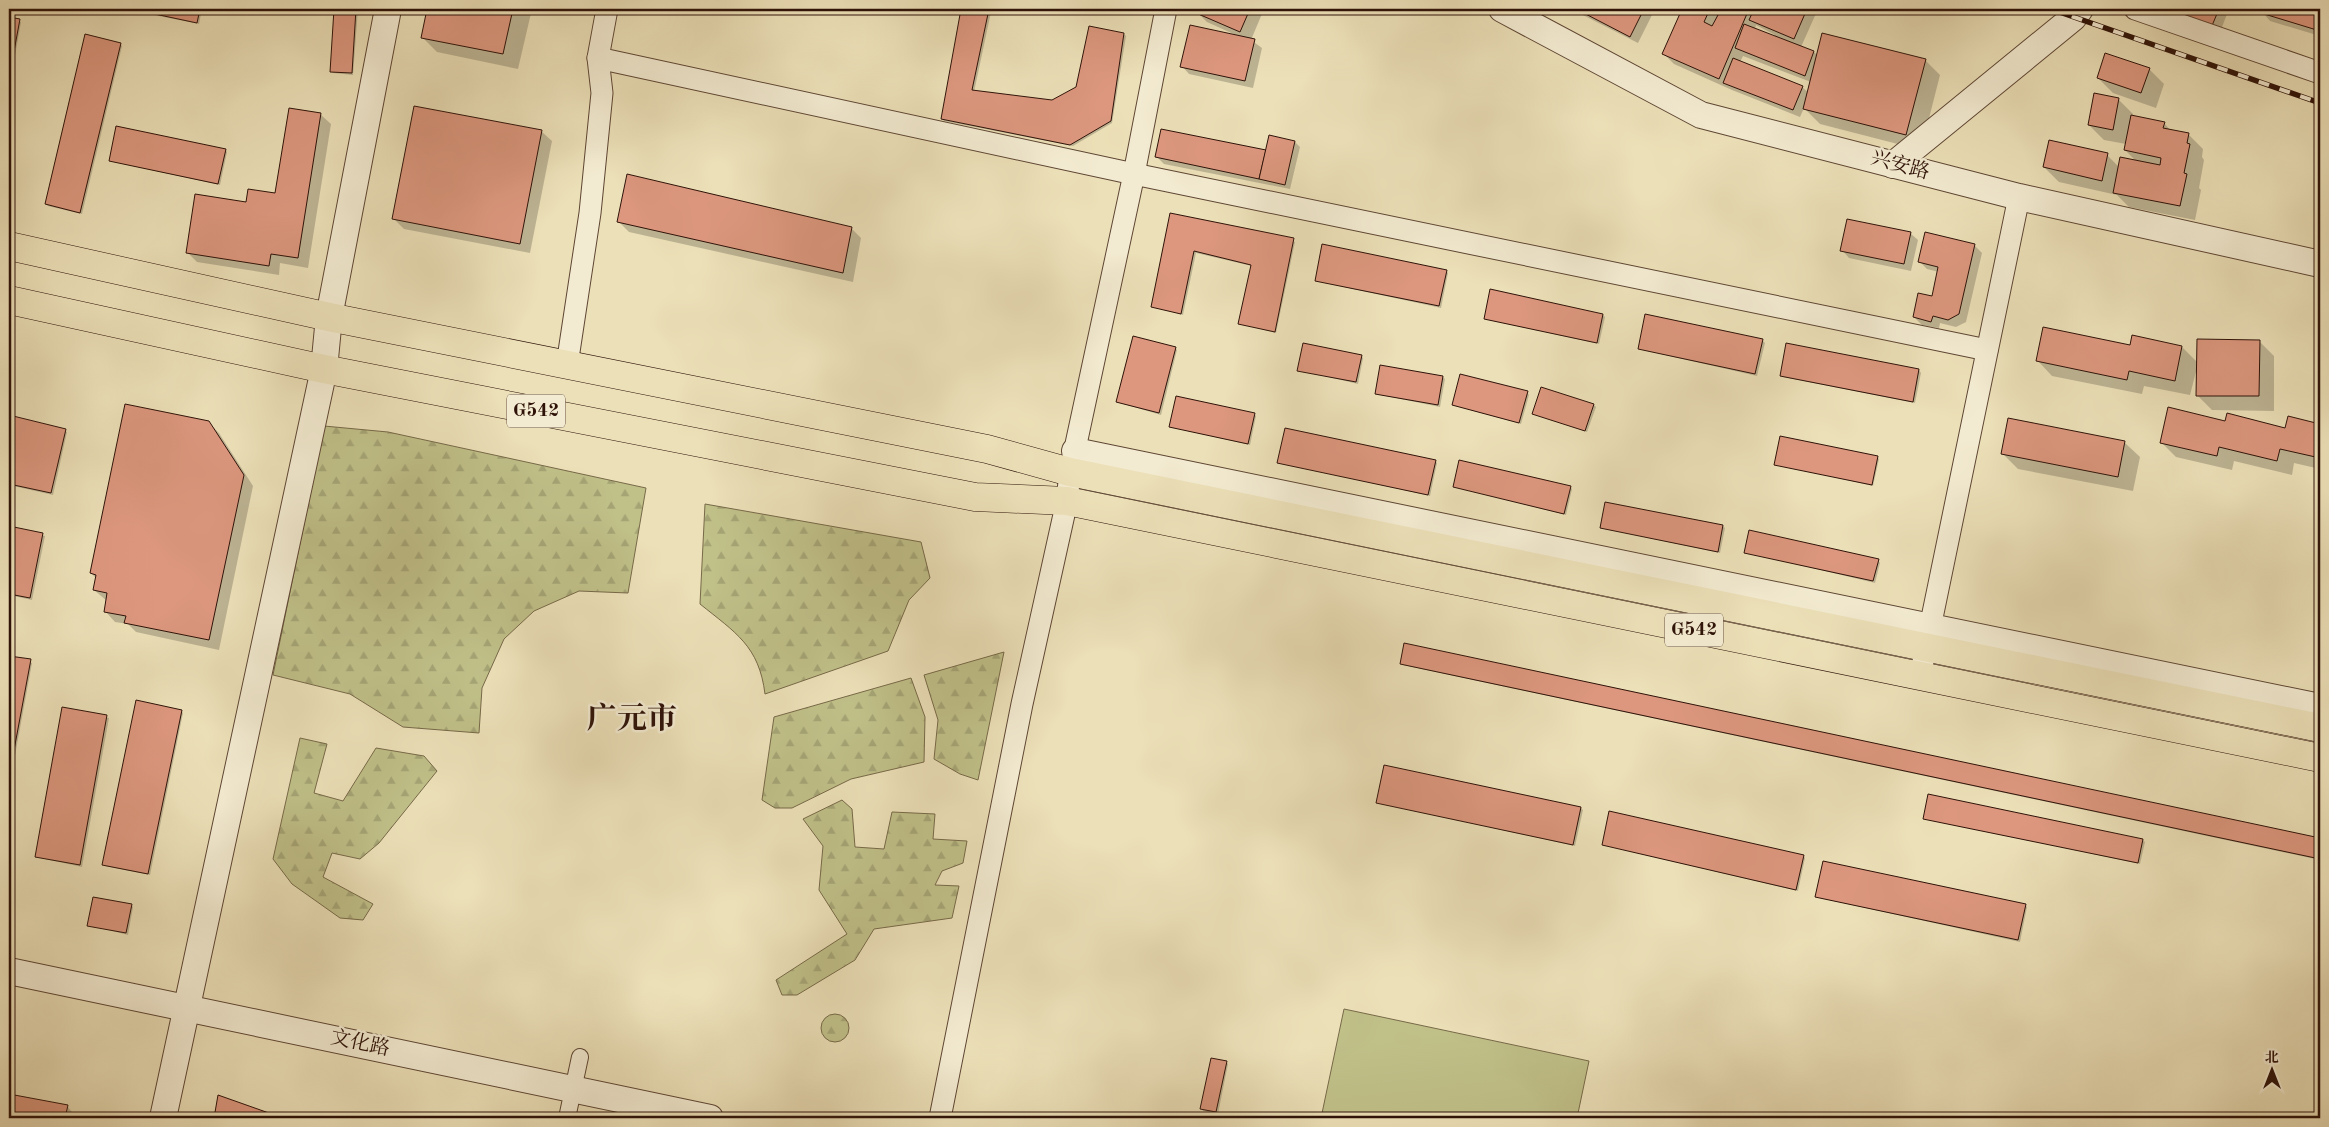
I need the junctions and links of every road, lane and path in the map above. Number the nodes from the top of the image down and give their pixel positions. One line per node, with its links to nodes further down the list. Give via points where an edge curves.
1 (388, 9): 15 (street)
2 (607, 9): 7 (street)
3 (1166, 9): 10 (street)
4 (1502, 9): 9 (street, 兴安路, via 1700,115)
5 (2080, 9): 9 (street)
6 (2135, 9): 8 (street)
7 (598, 58): 10 (street); 17 (street, via 602,93)
8 (2320, 73)
9 (1893, 164): 11 (street, 兴安路)
10 (1134, 174): 16 (street); 19 (street)
11 (2019, 197): 13 (street, 兴安路); 16 (street)
12 (9, 246): 15 (highway, G542)
13 (2320, 264)
14 (9, 300): 18 (highway, G542)
15 (329, 317): 17 (highway, G542); 18 (street)
16 (1987, 350): 21 (street)
17 (567, 365): 19 (highway, G542, via 987,449)
18 (324, 369): 20 (highway, G542, via 975,497); 27 (street)
19 (1072, 461): 20 (street); 21 (highway, G542)
20 (1067, 501): 22 (highway, G542); 33 (street, via 1022,704)
21 (1928, 637): 22 (street); 23 (street); 24 (highway, G542)
22 (1920, 676): 25 (highway, G542)
23 (2320, 707)
24 (2320, 728)
25 (2320, 758)
26 (9, 972): 27 (street, 文化路)
27 (186, 1008): 29 (street, 文化路); 30 (street)
28 (580, 1057): 29 (street)
29 (573, 1089): 31 (street); 32 (street, 文化路)
30 (163, 1118)
31 (567, 1118)
32 (710, 1118)
33 (940, 1118)

